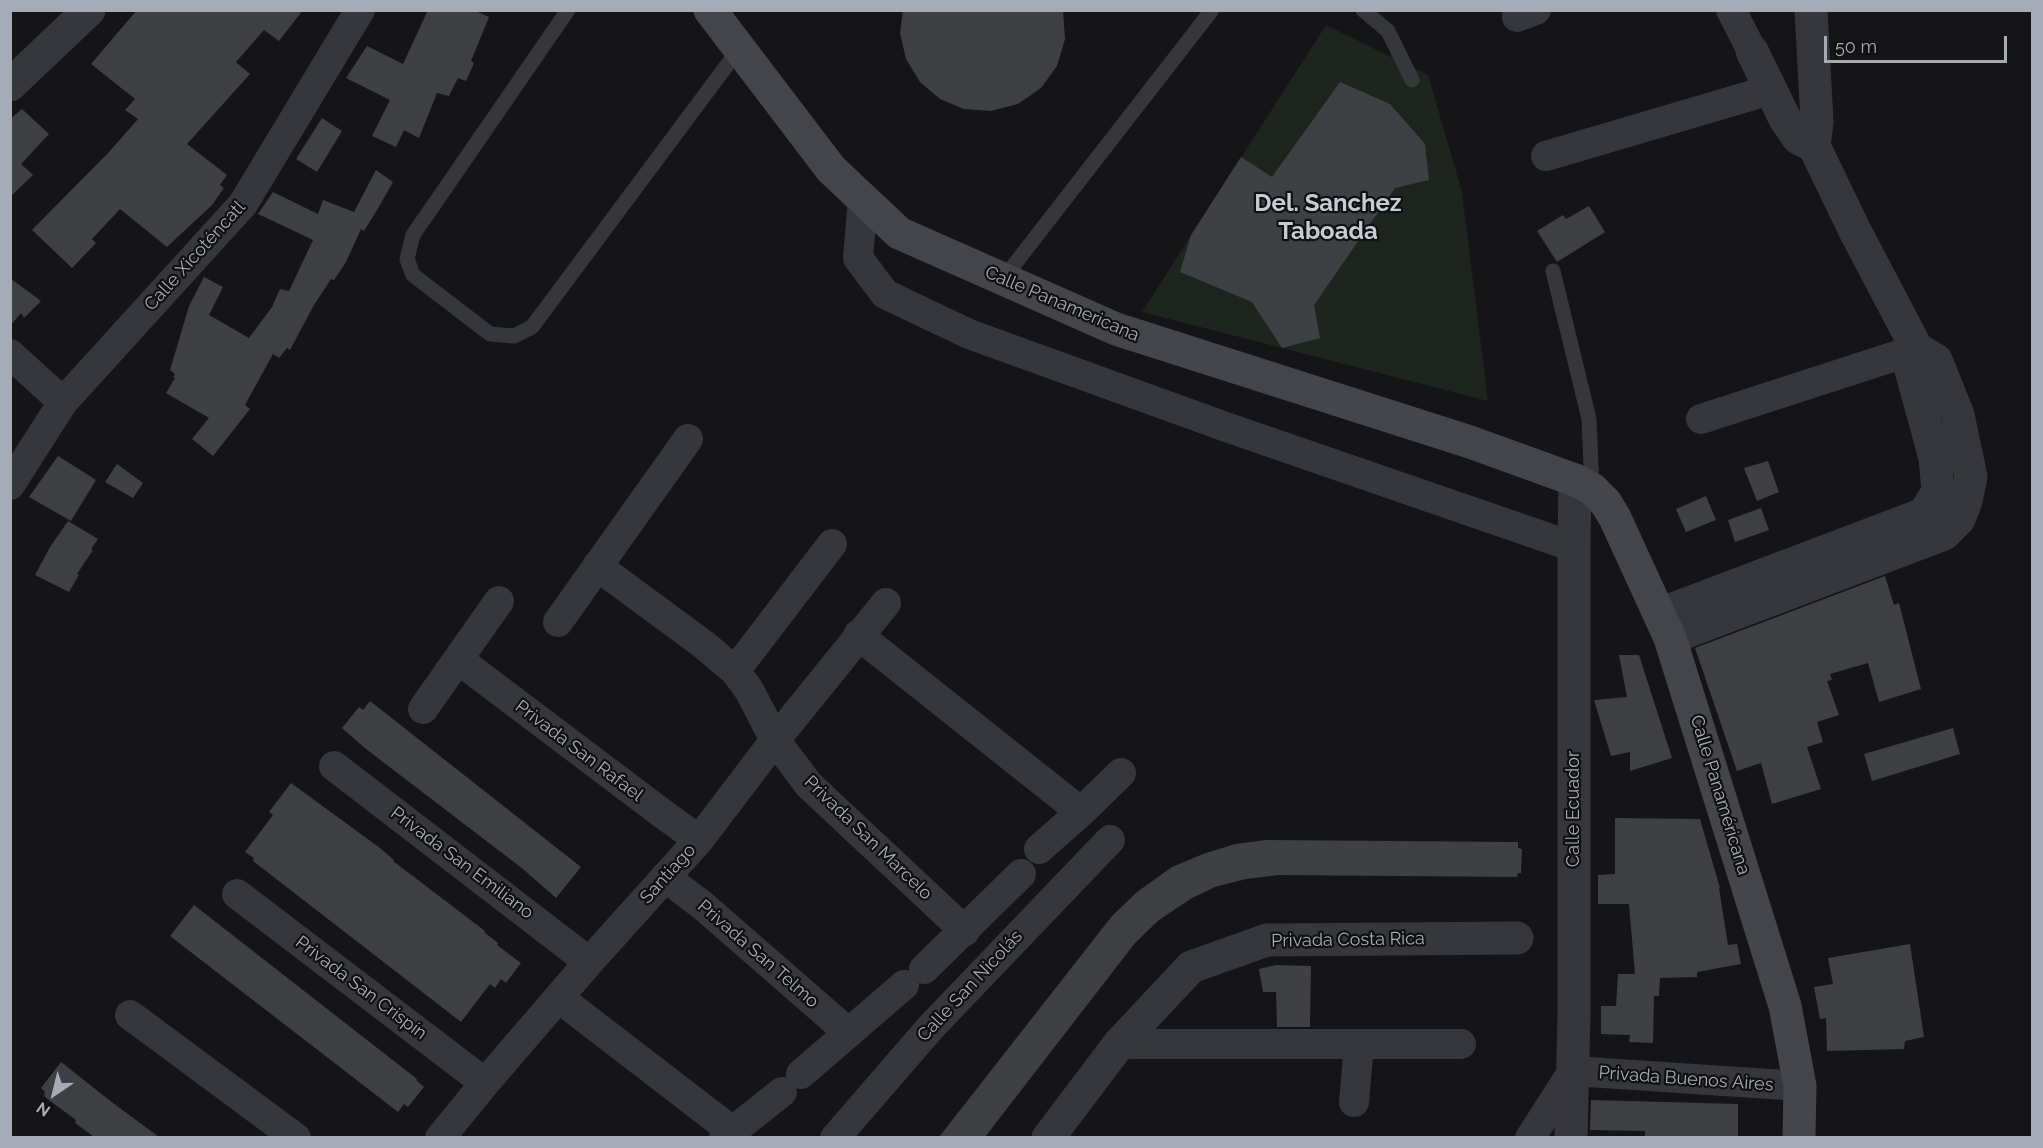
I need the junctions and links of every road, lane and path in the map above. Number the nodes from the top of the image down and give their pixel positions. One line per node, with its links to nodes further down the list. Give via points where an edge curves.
1 (88, 10): 12 (street)
2 (360, 10): 21 (street, Calle Xicoténcatl, via 243,204)
3 (568, 10): 9 (lane, via 412,235 407,259 413,275 490,334 514,336 532,327)
4 (710, 10): 9 (main road, Calle Panamericana)
5 (1212, 10): 18 (lane)
6 (1363, 10): 11 (lane, via 1388,31)
7 (1731, 10): 10 (street)
8 (1811, 10): 14 (street, via 1817,122)
9 (739, 49): 16 (main road, Calle Panamericana, via 831,169)
10 (1752, 51): 13 (street)
11 (1412, 80)
12 (10, 84)
13 (1769, 85): 14 (street, via 1798,138); 15 (street, via 1753,95)
14 (1814, 146): 19 (street)
15 (1546, 156)
16 (863, 199): 18 (main road, Calle Panamericana, via 899,233); 27 (street, via 858,258 885,294 969,334)
17 (1552, 271): 25 (lane, via 1589,418)
18 (1003, 279): 25 (main road, Calle Panamericana, via 1116,329 1470,442)
19 (1917, 349): 22 (street); 32 (street, via 1911,370 1935,458 1938,492 1934,524)
20 (10, 354): 21 (street)
21 (63, 402): 24 (street, Calle Xicoténcatl)
22 (1701, 418)
23 (688, 439): 28 (street)
24 (10, 485)
25 (1584, 485): 27 (street, Calle Ecuador); 32 (main road, Calle Panaméricana, via 1606,503)
26 (832, 544): 35 (street)
27 (1574, 547): 56 (street, Calle Ecuador)
28 (597, 566): 31 (street); 35 (street, Privada San Marcelo)
29 (499, 601): 34 (street)
30 (886, 603): 33 (street, Santiago)
31 (558, 622)
32 (1665, 626): 58 (main road, Calle Panaméricana, via 1785,1006)
33 (858, 635): 37 (street, Santiago); 40 (street)
34 (459, 660): 36 (street); 41 (street, Privada San Rafael)
35 (735, 671): 37 (street, Privada San Marcelo)
36 (423, 709)
37 (775, 740): 41 (street, Santiago); 47 (street, Privada San Marcelo, via 809,784)
38 (334, 766): 49 (street, Privada San Emiliano)
39 (1120, 773): 40 (street)
40 (1081, 812): 43 (street)
41 (699, 840): 45 (street, Santiago)
42 (1110, 840): 63 (street, Calle San Nicolás, via 931,1027)
43 (1040, 849)
44 (1021, 874): 47 (street)
45 (665, 877): 49 (street, Santiago); 52 (street, Privada San Telmo)
46 (237, 894): 57 (street, Privada San Crispín)
47 (965, 931): 52 (street)
48 (1517, 938): 53 (street, Privada Costa Rica, via 1267,940 1191,967)
49 (589, 962): 50 (street, Santiago)
50 (559, 998): 57 (street, Santiago); 60 (street)
51 (129, 1015): 61 (street)
52 (849, 1033): 60 (street)
53 (1119, 1044): 54 (street); 64 (street, Privada Costa Rica)
54 (1359, 1044): 55 (street); 59 (street)
55 (1461, 1044)
56 (1573, 1071): 58 (street, Privada Buenos Aires); 65 (street); 66 (street, Calle Ecuador)
57 (484, 1083): 62 (street, Santiago)
58 (1800, 1086): 67 (main road, Calle Panaméricana)
59 (1353, 1102)
60 (728, 1134)
61 (296, 1137)
62 (440, 1137)
63 (835, 1137)
64 (1048, 1137)
65 (1530, 1137)
66 (1571, 1137)
67 (1799, 1137)

